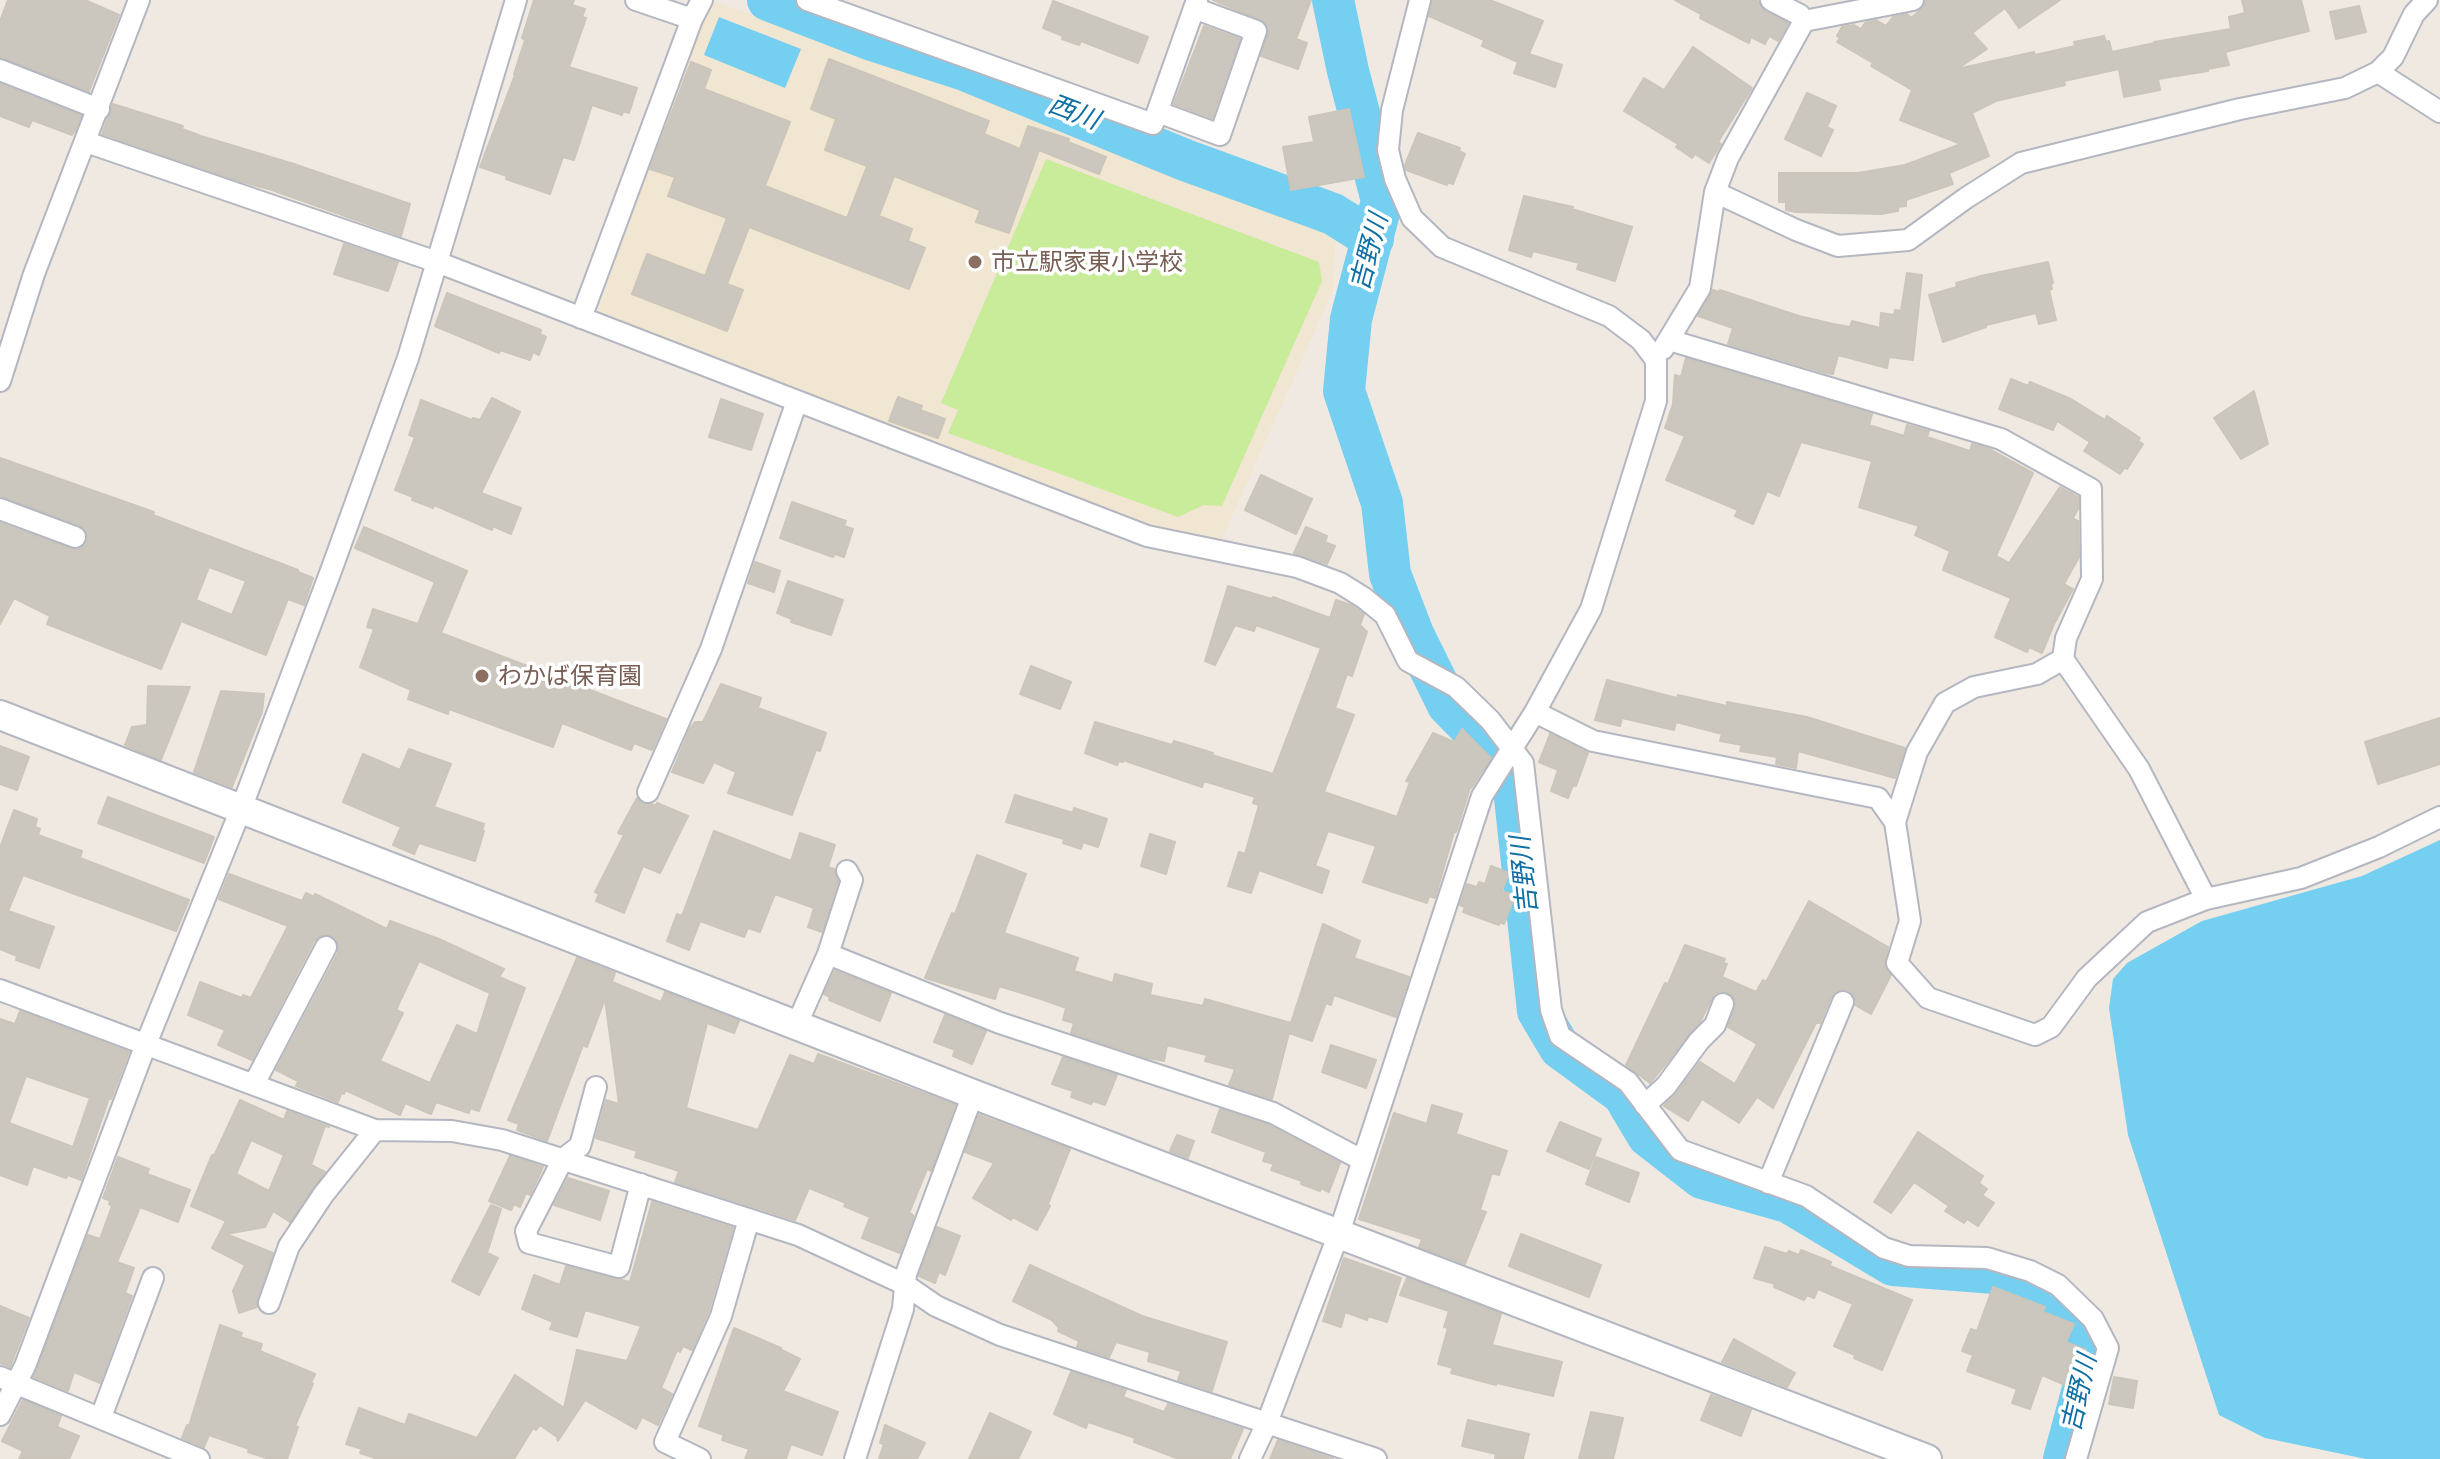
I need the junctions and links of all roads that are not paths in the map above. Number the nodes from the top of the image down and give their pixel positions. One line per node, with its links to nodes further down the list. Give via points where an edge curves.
1 (139, 0): 15 (street)
2 (516, 0): 20 (street)
3 (636, 0): 11 (street)
4 (807, 0): 16 (street, via 1153,124)
5 (1420, 0): 23 (street, via 1392,110 1388,150 1412,218 1442,247 1609,316 1641,340)
6 (1771, 0): 12 (street)
7 (1913, 0): 9 (street)
8 (2427, 0): 14 (street)
9 (1888, 2): 12 (street)
10 (1196, 4): 16 (street); 16 (street, via 1256,31 1220,135)
11 (699, 7): 21 (street)
12 (1804, 21): 19 (street, via 1728,158)
13 (0, 70): 15 (street)
14 (2378, 72): 17 (street); 19 (street, via 2345,88 2021,163 1908,240 1838,246)
15 (99, 109): 18 (street)
16 (1158, 112)
17 (2440, 112)
18 (86, 142): 20 (street); 24 (street, via 34,274)
19 (1715, 192): 22 (street, via 1700,288)
20 (437, 262): 21 (street); 33 (street, via 408,358)
21 (581, 318): 25 (street)
22 (1669, 340): 23 (street); 28 (street, via 2001,439 2091,489 2092,579 2066,638)
23 (1656, 360): 29 (street, via 1656,401 1591,609)
24 (0, 381)
25 (797, 401): 31 (street, via 1147,536 1297,567 1340,583 1385,615 1408,661 1456,687); 32 (street, via 711,649)
26 (0, 509): 27 (street)
27 (75, 537)
28 (2063, 659): 35 (street, via 2037,674 1974,687 1945,703 1917,752); 37 (street, via 2139,769)
29 (1535, 712): 31 (street); 35 (street, via 1593,741 1878,798)
30 (0, 715): 33 (street)
31 (1513, 748): 48 (street, via 1523,763 1551,1010 1560,1036 1628,1082); 51 (street, via 1482,796)
32 (648, 792)
33 (241, 809): 43 (street); 44 (street)
34 (2440, 817): 37 (street, via 2301,878)
35 (1895, 822): 37 (street, via 1910,921 1897,963 1928,998 2035,1035 2051,1027 2087,978 2147,922)
36 (847, 871): 39 (street, via 852,880)
37 (2206, 899)
38 (326, 947): 45 (street)
39 (828, 954): 43 (street); 51 (street, via 1000,1023 1273,1113)
40 (0, 990): 44 (street)
41 (1843, 1002): 52 (street)
42 (1723, 1004): 48 (street, via 1715,1025)
43 (797, 1024): 47 (street)
44 (146, 1044): 45 (street); 59 (street)
45 (254, 1084): 49 (street)
46 (596, 1087): 50 (street, via 580,1146)
47 (973, 1094): 55 (street); 57 (street)
48 (1645, 1105): 52 (street, via 1680,1150)
49 (375, 1130): 50 (street, via 452,1131); 58 (street, via 289,1246)
50 (563, 1159): 53 (street); 53 (street, via 526,1231 529,1243 619,1267)
51 (1362, 1160): 55 (street)
52 (1768, 1183): 69 (street, via 1806,1196 1884,1248 1909,1256 1987,1258 2058,1285 2093,1319 2108,1348)
53 (641, 1184): 54 (street)
54 (749, 1219): 57 (street, via 798,1235); 64 (street, via 721,1316 665,1442)
55 (1339, 1233): 62 (street); 68 (street)
56 (153, 1278): 61 (street)
57 (904, 1284): 62 (street, via 936,1306 1000,1335); 65 (street, via 903,1309)
58 (269, 1303)
59 (8, 1381): 60 (street); 61 (street)
60 (0, 1415)
61 (101, 1417): 63 (street)
62 (1267, 1423): 66 (street); 67 (street)
63 (199, 1459)
64 (700, 1459)
65 (855, 1459)
66 (1250, 1459)
67 (1376, 1459)
68 (1927, 1459)
69 (2076, 1459)

